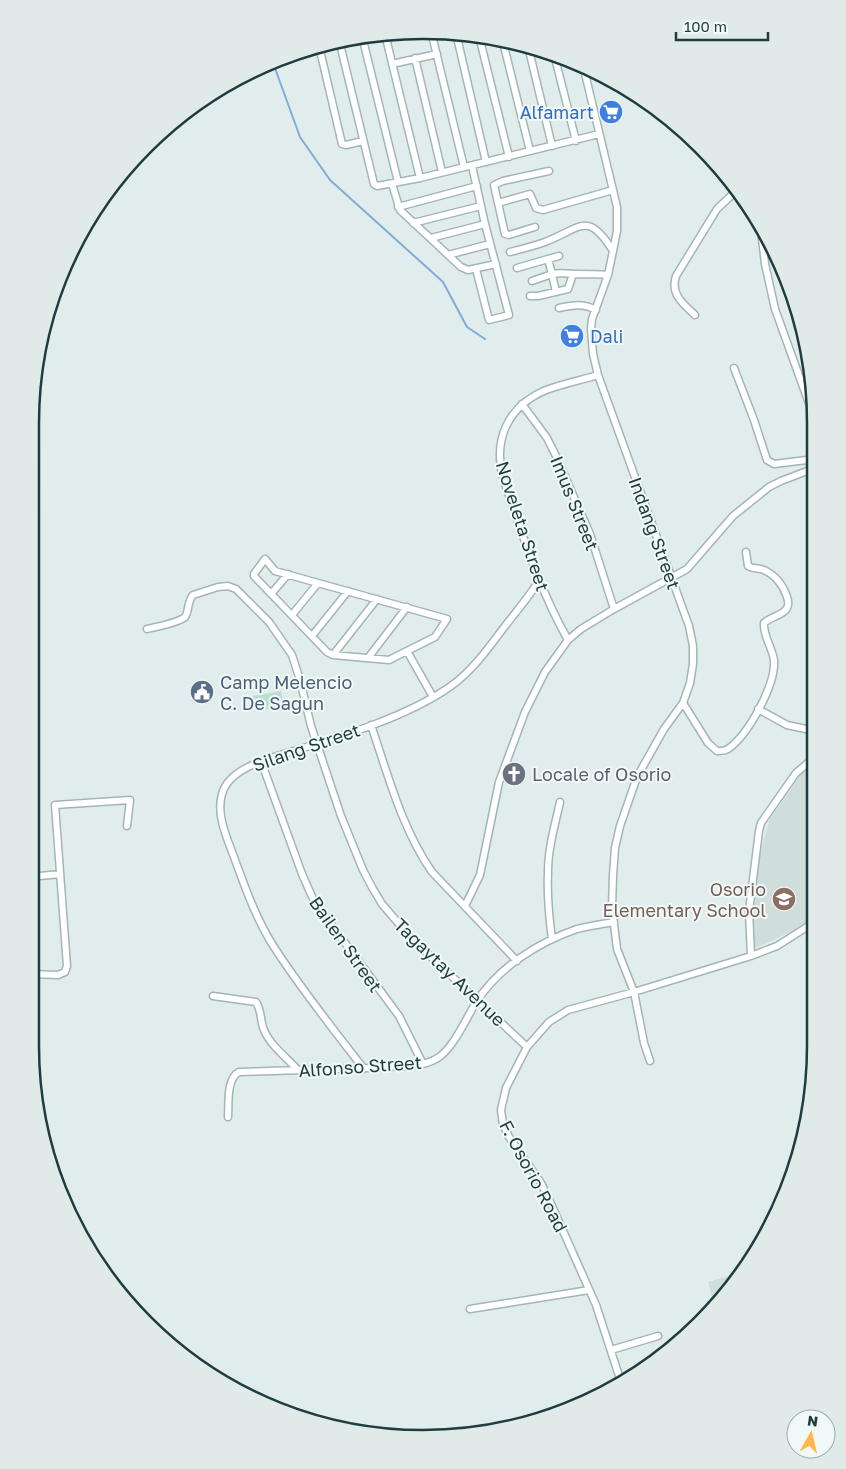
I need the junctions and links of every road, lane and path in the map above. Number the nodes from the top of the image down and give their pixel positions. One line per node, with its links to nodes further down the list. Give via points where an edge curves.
1 (433, 39): 9 (street)
2 (387, 41): 13 (street)
3 (458, 41): 21 (street)
4 (364, 43): 27 (street)
5 (481, 43): 20 (street)
6 (341, 48): 16 (street)
7 (504, 48): 19 (street)
8 (321, 53): 16 (street, via 342,144)
9 (437, 54): 11 (street); 23 (street)
10 (530, 54): 18 (street)
11 (415, 58): 13 (street); 25 (street)
12 (556, 63): 17 (street)
13 (392, 64): 26 (street)
14 (585, 75): 15 (street, Indang Street)
15 (599, 134): 17 (street); 29 (street, Indang Street)
16 (363, 141): 27 (street, via 374,184 380,187)
17 (576, 141): 18 (street)
18 (552, 146): 19 (street)
19 (530, 151): 20 (street)
20 (509, 157): 21 (street)
21 (486, 162): 22 (street)
22 (472, 166): 23 (street); 28 (street)
23 (464, 167): 25 (street)
24 (549, 171): 31 (street, via 496,183)
25 (442, 172): 26 (street)
26 (420, 178): 27 (street)
27 (395, 183): 32 (street)
28 (477, 186): 32 (street); 33 (street)
29 (613, 190): 31 (street, via 543,210 536,208 530,194); 40 (street, Indang Street, via 617,207)
30 (732, 195): 56 (street, via 717,209 676,276 676,294)
31 (498, 202): 36 (street, via 507,235)
32 (398, 206): 34 (street)
33 (481, 206): 34 (street); 35 (street)
34 (413, 223): 37 (street)
35 (485, 224): 37 (street); 39 (street)
36 (535, 227)
37 (431, 238): 42 (street)
38 (762, 243): 59 (street, via 775,309)
39 (490, 244): 42 (street); 45 (street)
40 (613, 251): 41 (street, via 601,233 584,226); 50 (street, Indang Street)
41 (510, 252)
42 (448, 255): 47 (street, via 464,269)
43 (559, 256): 44 (street)
44 (548, 259): 46 (street); 48 (street)
45 (496, 264): 47 (street); 47 (street, via 509,314 490,320)
46 (516, 268)
47 (476, 269)
48 (552, 274): 49 (street); 51 (street); 52 (street)
49 (573, 274): 50 (street); 52 (street, via 568,289)
50 (608, 275): 55 (street, Indang Street)
51 (532, 281)
52 (556, 292): 53 (street)
53 (530, 296)
54 (559, 308): 55 (street, via 579,304)
55 (596, 310): 58 (street, Indang Street, via 591,340)
56 (695, 315)
57 (734, 368): 61 (street, via 767,460 774,464)
58 (598, 374): 60 (street, Noveleta Street, via 546,390); 65 (street, Indang Street)
59 (806, 394)
60 (522, 404): 66 (street, Noveleta Street, via 501,436 499,463); 72 (street, Imus Street, via 556,456 590,534)
61 (807, 460)
62 (807, 471): 65 (street, via 769,488 733,516 689,567)
63 (746, 552): 82 (street, via 748,566 764,570 776,578 784,587 788,602 783,613 764,623 774,660 772,681)
64 (288, 574): 67 (street); 69 (street); 69 (street, via 275,571 265,559 254,576)
65 (671, 576): 72 (street); 81 (street, Indang Street, via 693,646 690,683)
66 (539, 581): 76 (street, Noveleta Street); 80 (street, Silang Street, via 470,670)
67 (318, 583): 68 (street); 73 (street)
68 (348, 591): 70 (street); 75 (street)
69 (271, 594): 73 (street)
70 (376, 599): 71 (street); 78 (street)
71 (407, 607): 77 (street, via 448,619 435,637); 79 (street)
72 (614, 609): 76 (street)
73 (292, 615): 75 (street)
74 (147, 630): 85 (street, Tagaytay Avenue, via 184,617 192,595 218,587 236,589 268,622 292,655)
75 (312, 636): 78 (street)
76 (568, 640): 92 (street, via 545,672 524,712 499,782 480,875)
77 (407, 651): 79 (street, via 389,660); 80 (street)
78 (333, 655): 79 (street)
79 (368, 658)
80 (433, 697): 83 (street, Silang Street)
81 (683, 703): 82 (street, via 708,743 717,751 728,749 744,732); 93 (street, Indang Street, via 637,777 620,826 613,875)
82 (758, 709): 84 (street, via 787,724)
83 (371, 726): 85 (street, Silang Street); 92 (street, via 411,839 432,872)
84 (807, 729)
85 (316, 744): 86 (street, Silang Street); 101 (street, Tagaytay Avenue, via 363,870 382,904 411,938)
86 (261, 761): 104 (street, Bailen Street, via 314,902 398,1016); 105 (street, Silang Street, via 230,779 222,794 220,810 224,830 253,907 273,946)
87 (807, 764): 96 (street, via 796,773 761,822 749,911)
88 (560, 802): 95 (street, via 548,871)
89 (127, 826): 90 (street, via 130,800 55,805)
90 (60, 874): 91 (street); 98 (street, via 67,966 65,972 58,975)
91 (39, 876)
92 (465, 906): 97 (street)
93 (614, 922): 95 (street, Alfonso Street, via 579,929); 99 (street, Indang Street, via 617,949)
94 (807, 927): 96 (street, F. Osorio Road, via 777,946)
95 (552, 939): 97 (street, Alfonso Street)
96 (751, 956): 99 (street, F. Osorio Road)
97 (516, 961): 101 (street, Alfonso Street, via 492,982)
98 (39, 974)
99 (634, 992): 102 (street, F. Osorio Road, via 568,1010 549,1022); 103 (street, Indang Street)
100 (213, 996): 106 (street, via 256,1002 267,1037)
101 (478, 1000): 102 (street, Tagaytay Avenue); 104 (street, Alfonso Street, via 442,1056)
102 (527, 1047): 108 (street, F. Osorio Road, via 506,1088 501,1110 503,1124 541,1183)
103 (650, 1061)
104 (423, 1064): 105 (street, Alfonso Street)
105 (364, 1068): 106 (street, Alfonso Street)
106 (298, 1070): 107 (street, Alfonso Street, via 239,1072 234,1075)
107 (228, 1117)
108 (589, 1290): 109 (street); 111 (street, F. Osorio Road)
109 (470, 1309)
110 (658, 1336): 111 (street)
111 (611, 1350): 112 (street, F. Osorio Road)
112 (619, 1376)

